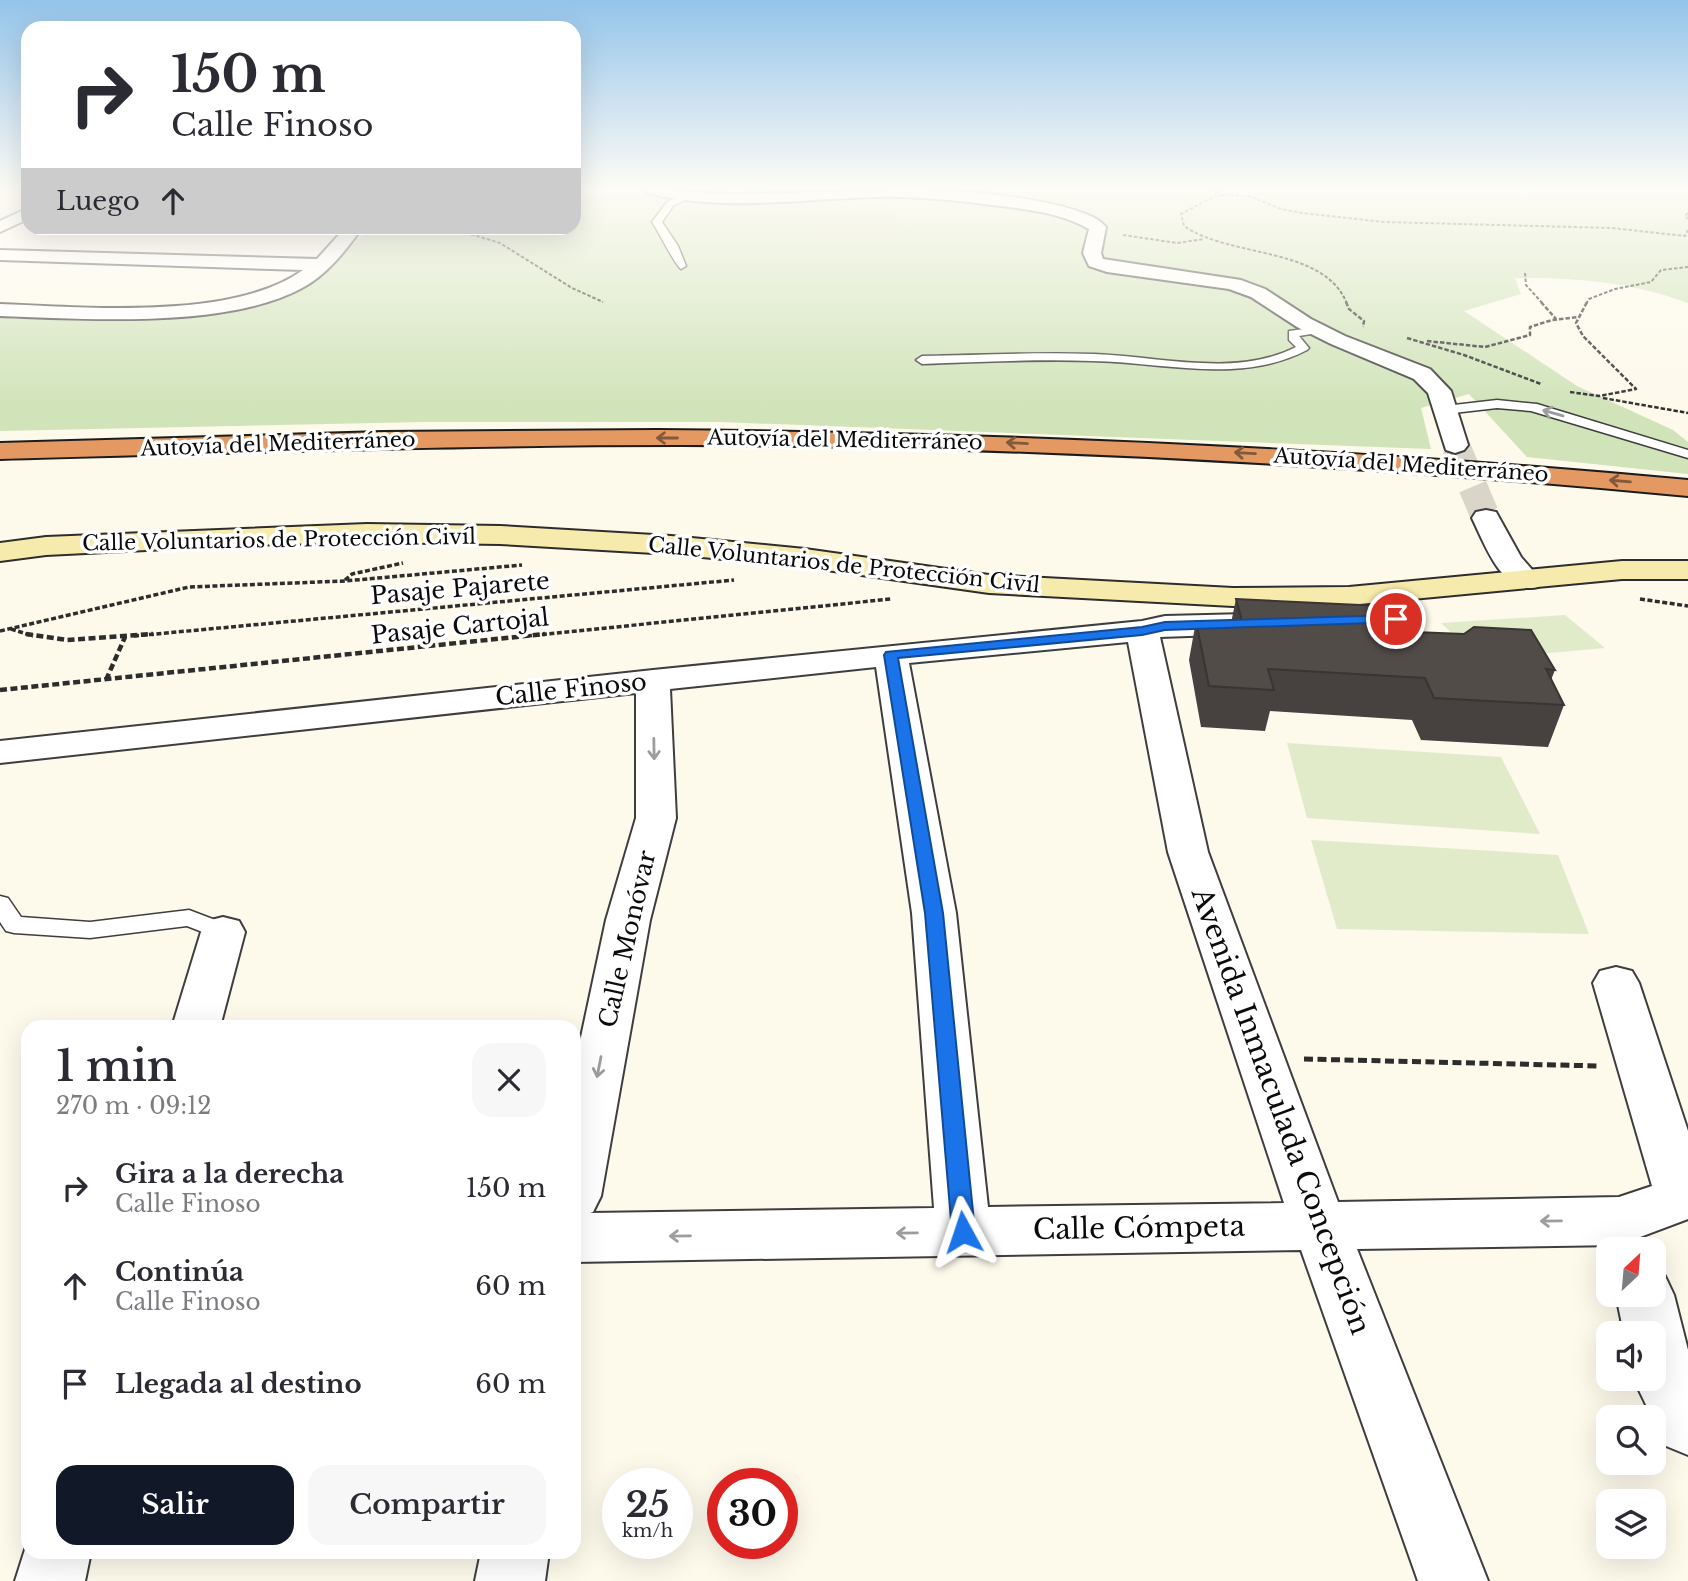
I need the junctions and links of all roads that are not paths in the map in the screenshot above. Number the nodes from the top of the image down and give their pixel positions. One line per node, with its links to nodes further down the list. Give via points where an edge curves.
1 (283, 264): 3 (street)
2 (1100, 264): 5 (street, via 1234,284 1258,293)
3 (322, 265): 4 (street, via 281,290 235,304 188,311)
4 (0, 310)
5 (1319, 330): 6 (lane, via 1293,333 1303,348 1288,359 1235,365 1095,357); 7 (street, via 1422,374 1439,391)
6 (922, 360)
7 (1445, 410): 10 (street); 12 (lane, one-way to 7, via 1532,407 1497,404)
8 (508, 438): 9 (highway, via 264,433); 11 (highway, Autovía del Mediterráneo); 18 (highway, Autovía del Mediterráneo, one-way to 8, via 1372,461 1015,443)
9 (0, 439)
10 (1455, 446)
11 (0, 452)
12 (1688, 454)
13 (742, 463): 14 (highway, Autovía del Mediterráneo)
14 (851, 464)
15 (114, 472): 17 (highway, Autovía del Mediterráneo)
16 (1123, 472): 19 (highway, Autovía del Mediterráneo, via 1272,477)
17 (6, 475)
18 (1688, 488)
19 (1688, 512)
20 (1486, 519): 23 (street, via 1508,561)
21 (0, 552): 23 (street, Calle Voluntarios de Protección Civíl, via 247,536 500,535 671,545 989,584 1139,593 1349,596)
22 (1688, 570): 23 (street, Calle Voluntarios de Protección Civíl, via 1622,570)
23 (1527, 581)
24 (1396, 619): 25 (street, Calle Finoso)
25 (1153, 629): 26 (street, Calle Finoso); 34 (street, Avenida Inmaculada Concepción, via 1188,852)
26 (891, 655): 27 (street, Calle Finoso); 35 (street, via 934,913)
27 (653, 680): 28 (street, Calle Finoso); 33 (street, Calle Monóvar, one-way to 33, via 656,818 628,920)
28 (0, 752)
29 (0, 904): 30 (lane, via 14,925 90,930 189,918)
30 (223, 932): 32 (street)
31 (1616, 983): 36 (street, Calle Cómpeta, via 1683,1198)
32 (198, 1020)
33 (581, 1160)
34 (1319, 1224): 35 (street, Calle Cómpeta); 36 (street, Calle Cómpeta, one-way to 34); 44 (street, Avenida Inmaculada Concepción)
35 (963, 1232): 37 (street, Calle Cómpeta, one-way to 37)
36 (1626, 1235)
37 (581, 1238)
38 (1648, 1307): 39 (street, via 1665,1380)
39 (1688, 1424)
40 (55, 1559): 42 (street)
41 (513, 1559): 43 (street)
42 (50, 1581)
43 (510, 1581)
44 (1453, 1581)

